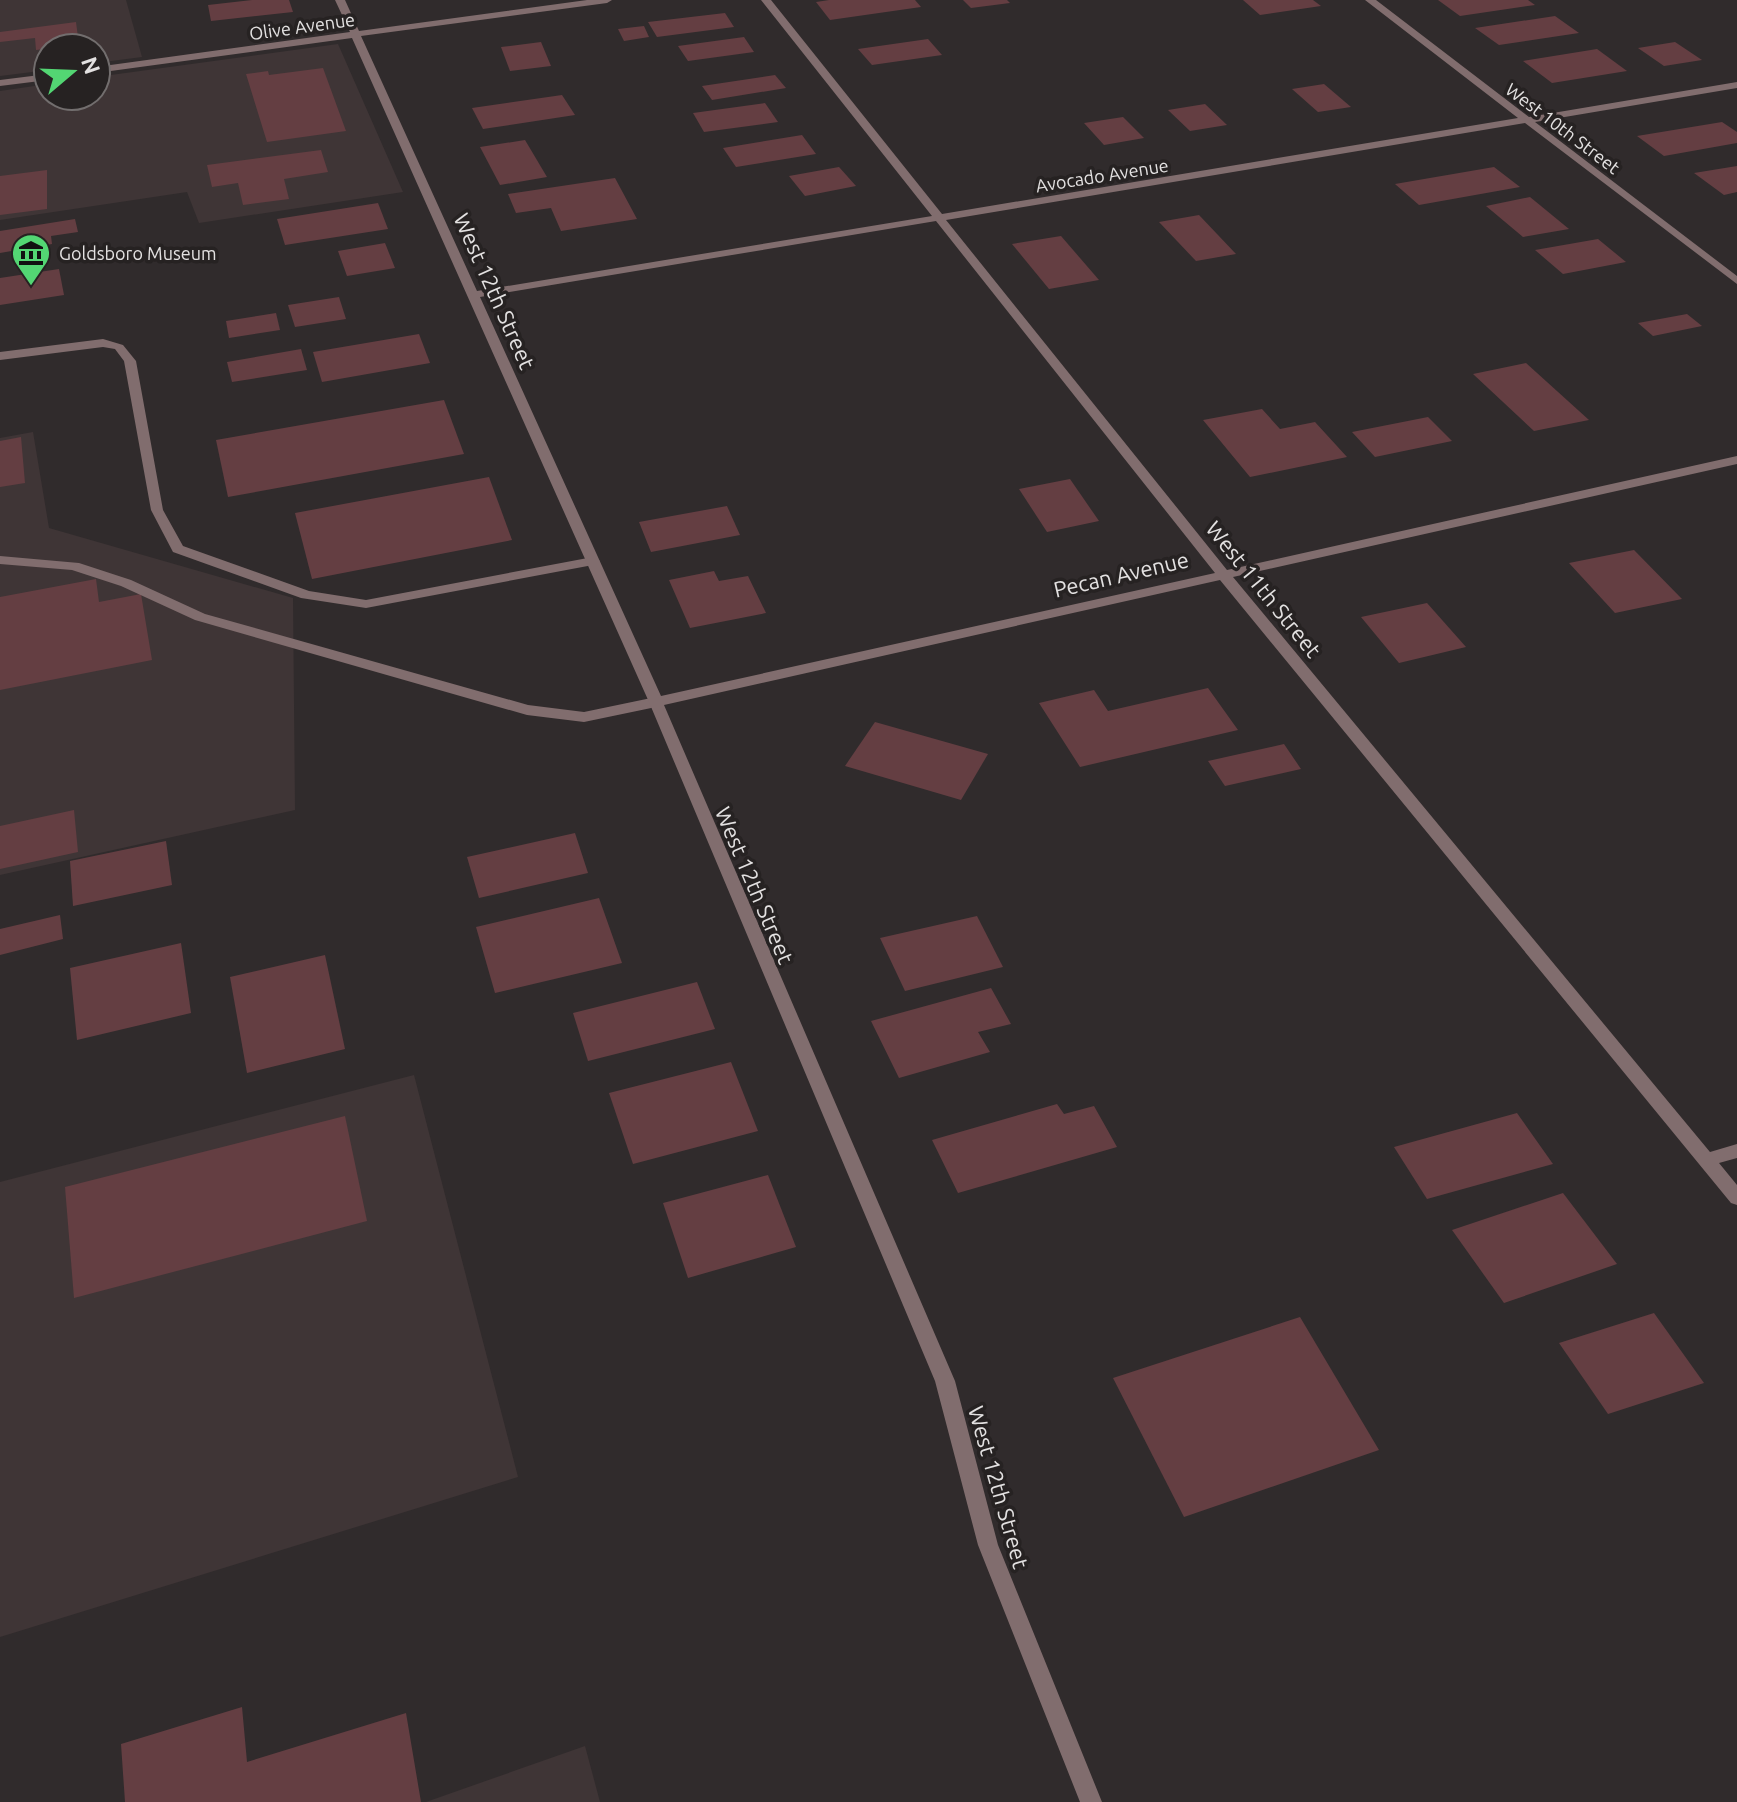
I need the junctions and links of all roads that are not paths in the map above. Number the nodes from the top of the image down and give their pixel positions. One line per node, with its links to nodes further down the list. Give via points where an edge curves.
1 (340, 0): 5 (street, West 12th Street)
2 (607, 0): 5 (street, Olive Avenue)
3 (766, 0): 11 (street, West 11th Street)
4 (1370, 0): 10 (street, West 10th Street)
5 (354, 35): 6 (street, Olive Avenue); 13 (street, West 12th Street)
6 (112, 68)
7 (32, 79): 8 (street)
8 (0, 83)
9 (1737, 85): 10 (street, Avocado Avenue)
10 (1526, 121): 11 (street, Avocado Avenue); 12 (street, West 10th Street)
11 (941, 218): 13 (street, Avocado Avenue); 18 (street, West 11th Street)
12 (1737, 281)
13 (473, 295): 17 (street, West 12th Street)
14 (0, 356): 17 (street, via 103,343 119,347 130,361 157,510 178,549 306,595 366,604)
15 (1737, 460): 18 (street, Pecan Avenue)
16 (0, 560): 19 (street, Pecan Avenue, via 74,566 200,617 527,710 584,717)
17 (593, 561): 19 (street, West 12th Street)
18 (1222, 573): 19 (street, Pecan Avenue); 21 (street, West 11th Street)
19 (656, 702): 23 (street, West 12th Street, via 945,1381 988,1545)
20 (1737, 1151): 21 (street)
21 (1707, 1160): 22 (street, West 11th Street)
22 (1737, 1198)
23 (1091, 1802)

